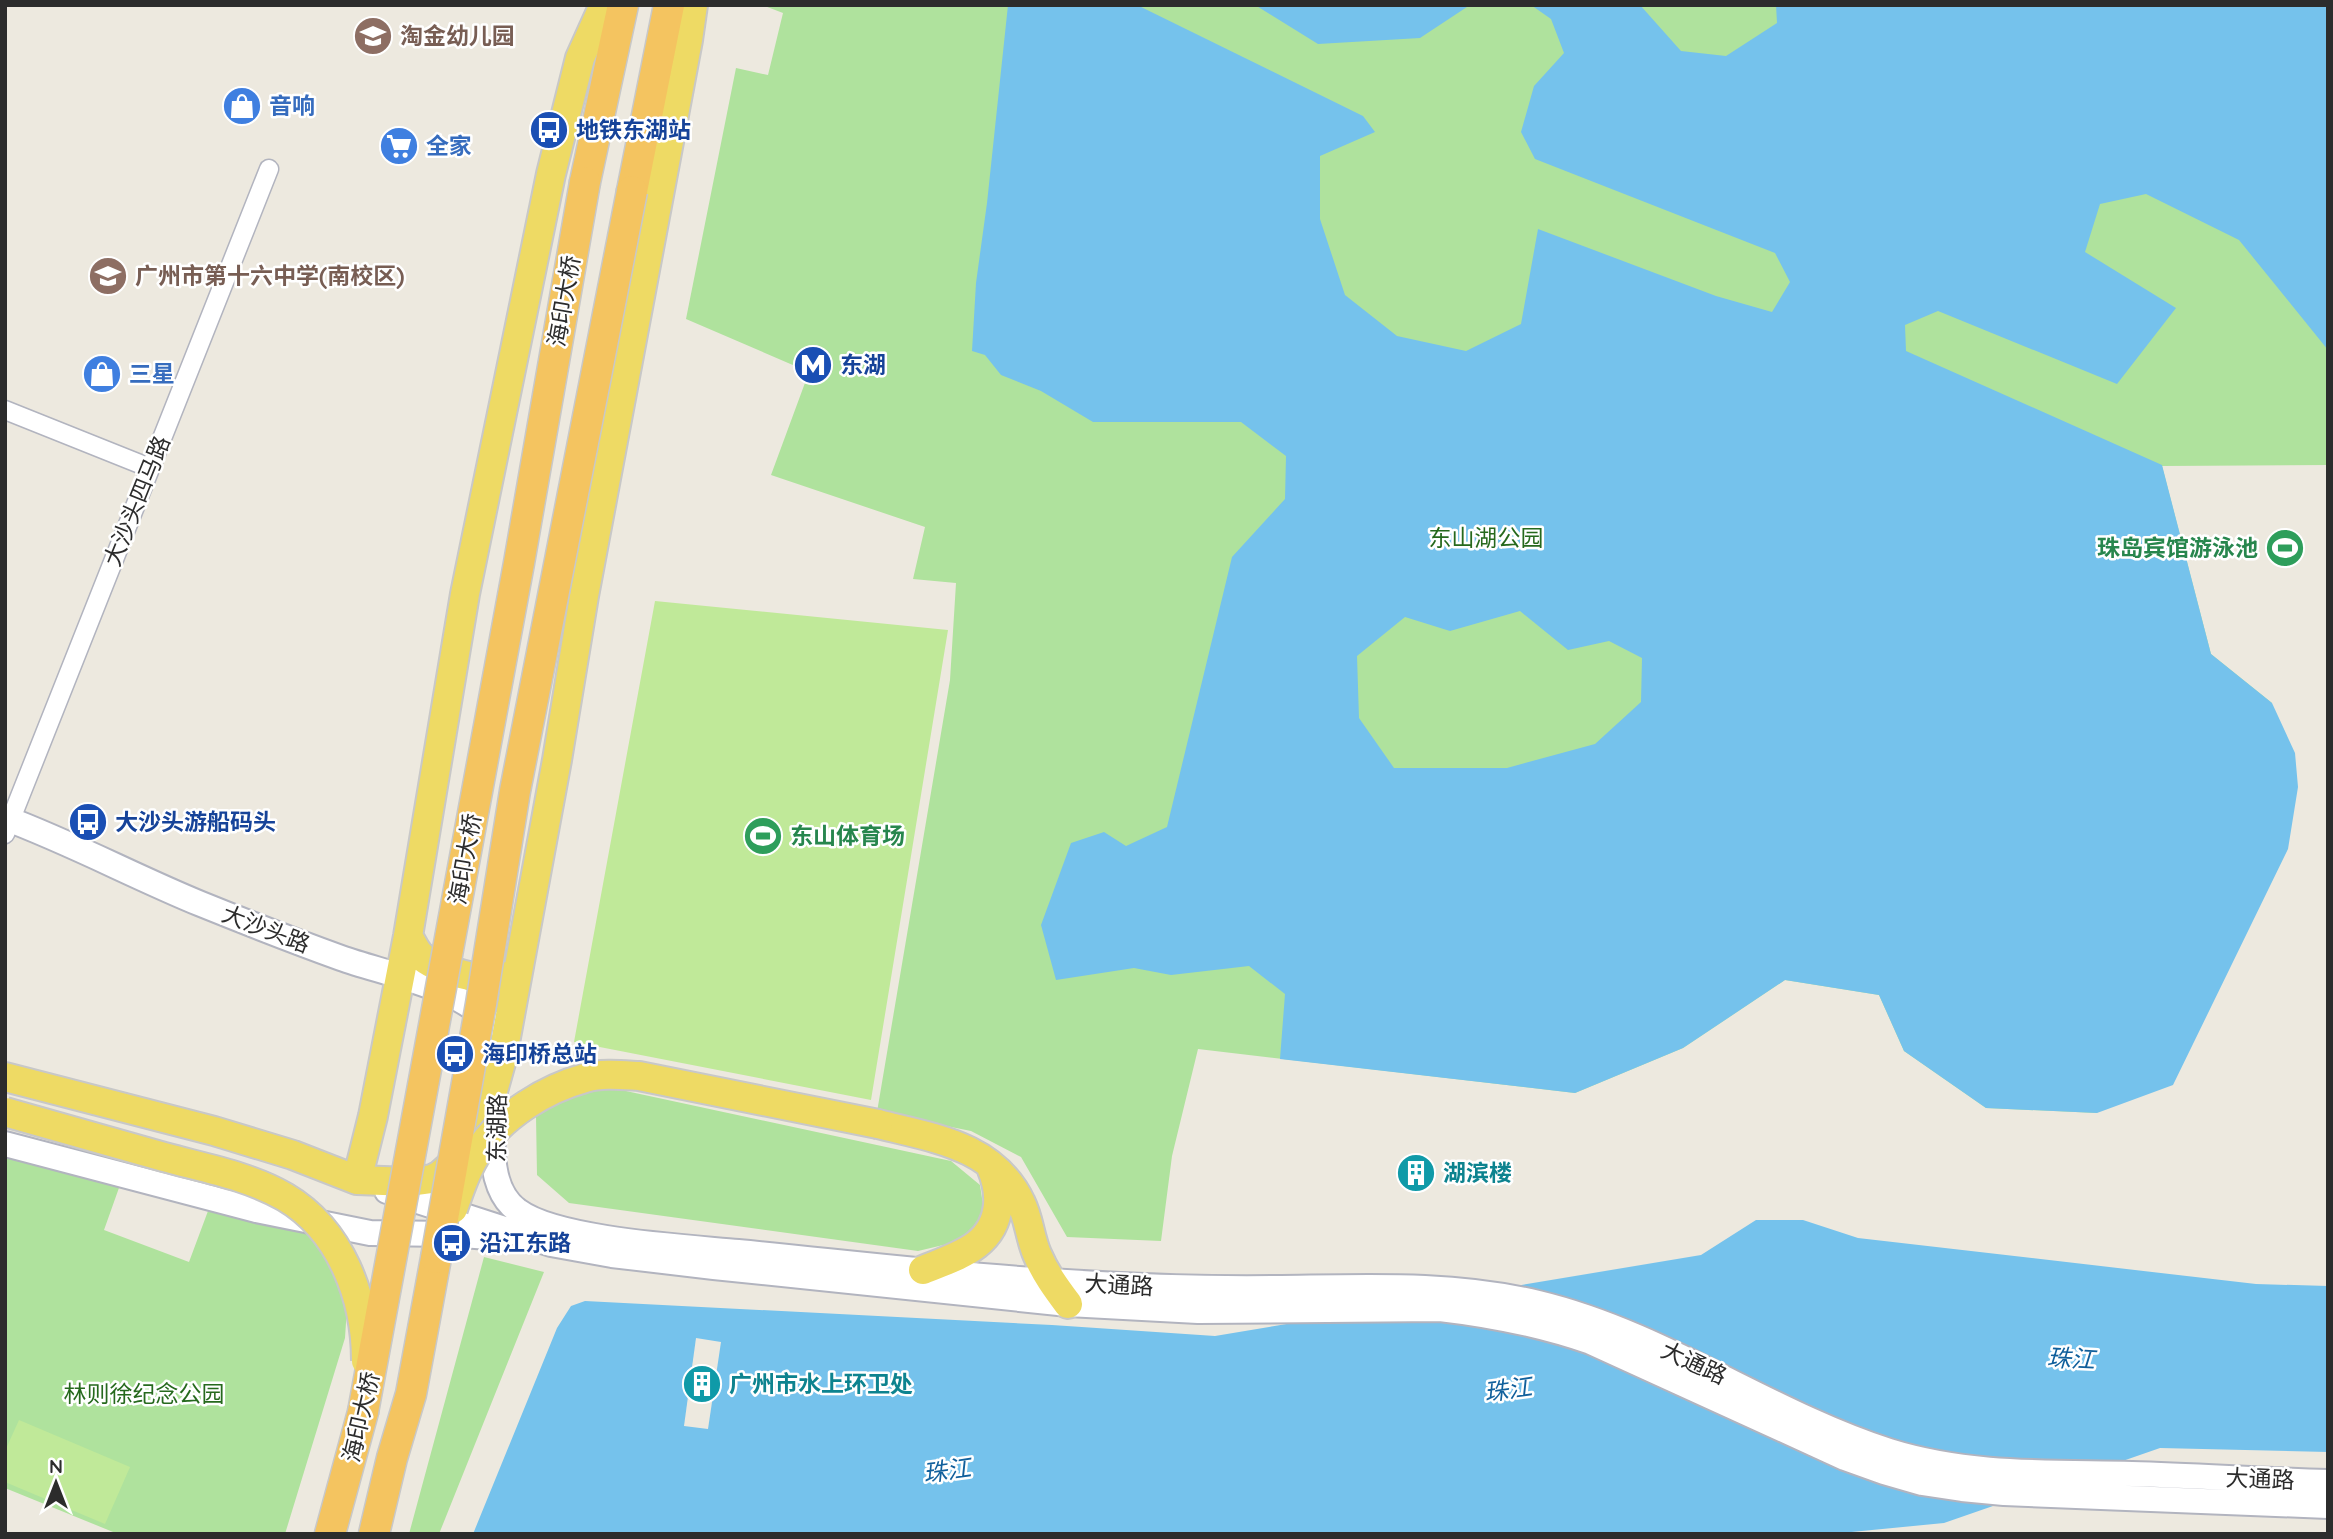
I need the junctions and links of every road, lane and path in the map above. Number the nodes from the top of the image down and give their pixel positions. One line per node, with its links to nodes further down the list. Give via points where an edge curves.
1 (604, 5): 9 (main road, via 580,58 551,174 465,594)
2 (623, 5): 24 (highway, 海印大桥, bridge, via 585,182)
3 (668, 5): 19 (highway, 海印大桥, bridge, via 514,791)
4 (693, 5): 10 (main road)
5 (269, 169): 7 (street, 大沙头四马路)
6 (5, 410): 7 (street)
7 (150, 468): 8 (street, 大沙头四马路)
8 (7, 824): 11 (main road, 大沙头路, via 200,903)
9 (408, 936): 10 (main road, via 432,964 455,972 488,979); 11 (main road)
10 (518, 972): 12 (main road)
11 (399, 976): 12 (main road, 大沙头路, via 457,998 484,1016 498,1035); 17 (main road)
12 (502, 1059): 17 (main road, via 486,1116 449,1168 420,1181); 20 (main road, 东湖路, via 492,1139 494,1166 504,1196 519,1212 542,1224 684,1247)
13 (5, 1077): 17 (main road, via 214,1131)
14 (5, 1112): 24 (main road, bridge, via 246,1180 297,1206 336,1248 355,1287 366,1345)
15 (5, 1143): 18 (main road, via 256,1210 370,1233 477,1235)
16 (989, 1161): 19 (main road, bridge, via 953,1143 878,1124 639,1076 587,1077 543,1095 488,1138 463,1181); 20 (main road, via 999,1196 989,1235 966,1252); 21 (main road, via 1022,1204 1037,1255)
17 (357, 1180): 18 (main road)
18 (551, 1244): 23 (main road, via 714,1267)
19 (436, 1258): 29 (highway, 海印大桥, via 411,1394)
20 (923, 1270): 21 (main road)
21 (1051, 1282): 22 (main road, 大通路); 23 (main road)
22 (1199, 1300): 23 (main road, 大通路); 26 (main road, 大通路, via 1437,1288 1536,1302 1602,1322 1840,1432 1898,1454 1984,1471)
23 (1068, 1304)
24 (363, 1412): 28 (highway, 海印大桥)
25 (2328, 1482): 26 (main road, 大通路)
26 (2133, 1486): 27 (main road, 大通路)
27 (2328, 1506)
28 (330, 1534)
29 (374, 1534)

